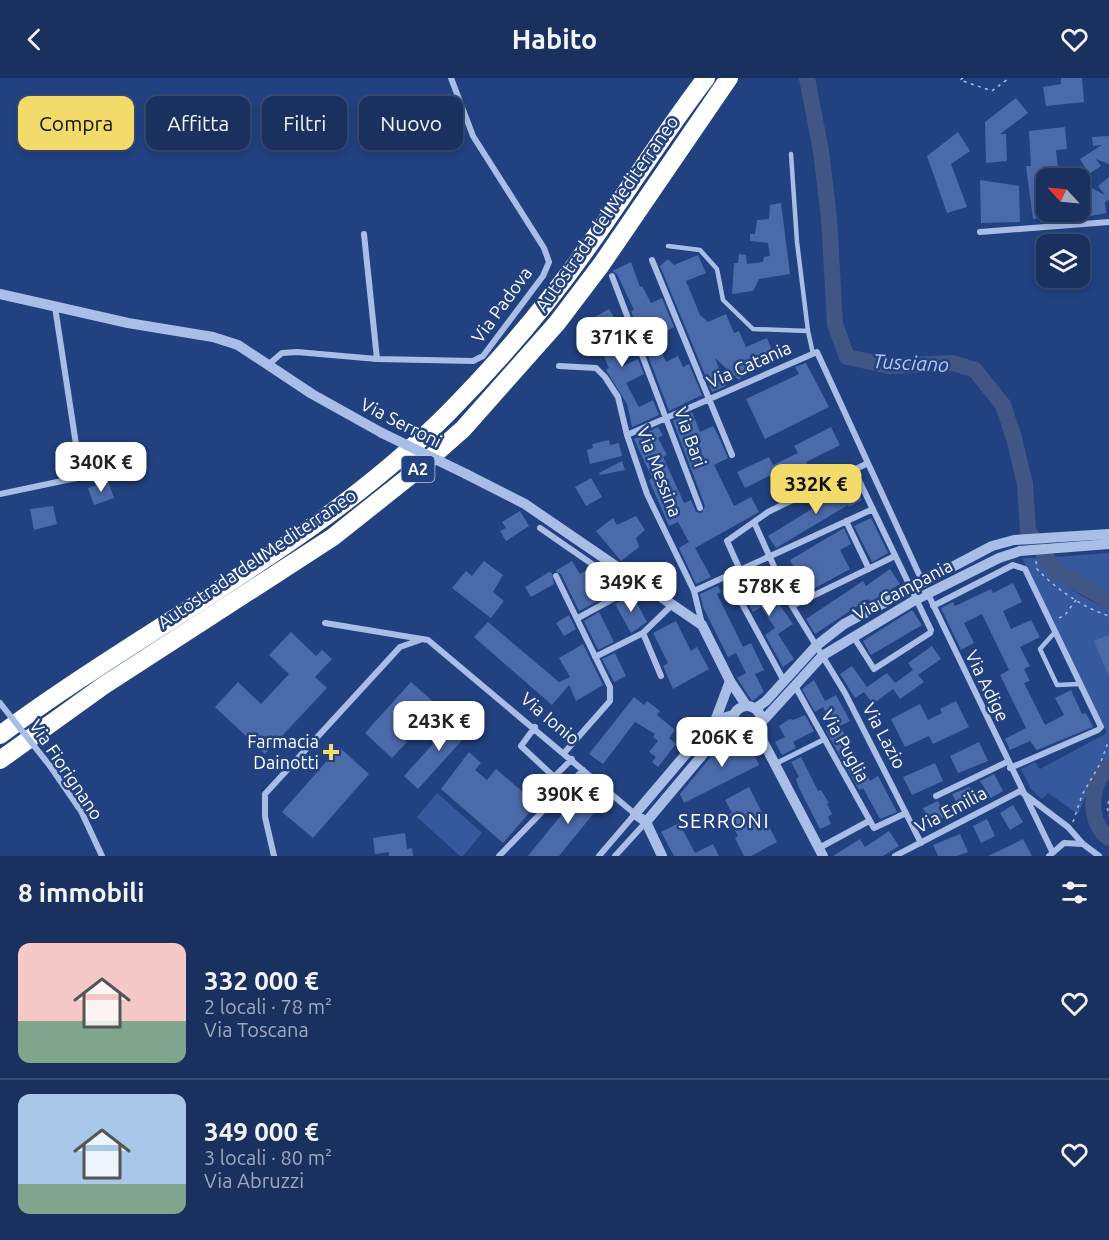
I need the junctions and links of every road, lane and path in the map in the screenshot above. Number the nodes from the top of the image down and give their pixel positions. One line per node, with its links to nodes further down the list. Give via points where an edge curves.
1 (451, 78): 17 (street, Via Padova, via 473,136 549,262 543,276 483,356 473,362)
2 (706, 78): 71 (highway, Autostrada del Mediterraneo / A2, via 584,253 540,310 448,413 320,519)
3 (729, 78): 75 (highway, Autostrada del Mediterraneo / A2, via 602,265 557,323 463,429 411,476 330,539 103,686)
4 (963, 78): 5 (path, via 960,80 992,91)
5 (1009, 78)
6 (791, 154): 15 (lane)
7 (1109, 222): 8 (street)
8 (980, 232)
9 (364, 234): 17 (street)
10 (668, 246): 15 (lane, via 700,250 717,269 723,300 753,329)
11 (652, 260): 20 (street)
12 (612, 276): 21 (street, Via Bari)
13 (0, 294): 14 (street, Via Serroni)
14 (55, 307): 18 (street, Via Serroni, via 213,337 238,345); 26 (street, via 81,477)
15 (808, 331): 16 (lane)
16 (815, 353): 20 (street, Via Catania); 24 (street, Via Adige)
17 (377, 359): 18 (street, Via Padova, via 297,352 282,353)
18 (269, 364): 42 (street, Via Serroni, bridge, via 312,394 382,433 525,504)
19 (559, 366): 22 (street, Via Messina, via 596,368 605,377 618,397)
20 (709, 399): 21 (street, Via Catania); 23 (street)
21 (667, 418): 22 (street, Via Catania); 27 (street, Via Bari)
22 (627, 435): 43 (street, Via Messina, via 647,494)
23 (732, 455)
24 (867, 462): 25 (street); 41 (street, Via Adige)
25 (854, 470): 28 (street); 30 (street)
26 (0, 494)
27 (700, 507)
28 (873, 509): 29 (street); 35 (street)
29 (846, 521): 36 (street); 37 (street)
30 (754, 522): 36 (street, Via Lazio); 38 (street, via 727,541)
31 (540, 528): 42 (street)
32 (1109, 534): 41 (street, Via Campania, via 1014,540 992,546)
33 (1109, 544): 34 (street, Via Campania)
34 (1034, 550): 44 (street, Via Campania, via 999,558); 46 (path, via 1037,569)
35 (895, 556): 37 (street); 45 (street)
36 (768, 557): 38 (street); 48 (street, Via Lazio)
37 (869, 569): 48 (street)
38 (740, 570): 40 (street)
39 (556, 576): 51 (street)
40 (727, 576): 43 (street); 63 (street, Via Puglia)
41 (923, 584): 44 (street, Via Adige); 45 (street, Via Campania)
42 (636, 587): 47 (street, Via Serroni); 51 (street)
43 (694, 591): 54 (street, Via Messina)
44 (928, 594): 45 (street, Via Campania); 49 (street, Via Adige)
45 (913, 595): 57 (street, Via Campania); 57 (street, via 930,633 874,669); 59 (street, Via Campania, via 844,624)
46 (1077, 600): 50 (path); 52 (path, via 1065,615)
47 (673, 604): 54 (street, Via Serroni); 56 (street)
48 (792, 606): 59 (street, Via Lazio)
49 (933, 606): 52 (street, via 1013,565 1025,569); 78 (street, Via Adige)
50 (1109, 616)
51 (578, 618): 60 (street)
52 (1050, 622): 55 (street)
53 (325, 623): 58 (street, Via Ionio)
54 (702, 625): 62 (street, Via Serroni)
55 (1055, 632): 64 (street); 64 (lane, via 1040,649 1057,685)
56 (643, 633): 60 (street); 61 (street)
57 (852, 636): 59 (street, Via Campania)
58 (420, 640): 69 (street, Via Ionio, via 428,640); 94 (street, via 400,647 265,794 265,817)
59 (819, 651): 63 (street, Via Campania); 83 (street, Via Lazio, via 866,732)
60 (595, 657): 74 (street, via 610,687 610,701)
61 (661, 676)
62 (730, 681): 66 (street, Via Serroni); 67 (street)
63 (790, 684): 66 (street, Via Campania, via 766,701); 68 (street, Via Campania); 72 (street, Via Puglia)
64 (1080, 684): 78 (street, via 1101,727)
65 (0, 703): 93 (street, Via Fiorignano, bridge, via 81,811)
66 (743, 710): 67 (street); 68 (street); 70 (street)
67 (715, 721): 84 (street)
68 (759, 726): 70 (street, via 744,734); 77 (street)
69 (535, 727): 74 (street, Via Ionio); 76 (street, via 520,746 552,775)
70 (735, 728): 87 (street, via 720,734)
71 (0, 735)
72 (825, 740): 77 (street); 86 (street, Via Puglia)
73 (1109, 740): 88 (path, via 1082,795 1076,818)
74 (565, 752): 76 (street, Via Ionio)
75 (2, 759)
76 (572, 759): 79 (street, Via Ionio)
77 (775, 764): 91 (street)
78 (1008, 765): 80 (street, Via Adige); 81 (street)
79 (583, 770): 84 (street, Via Ionio); 95 (street)
80 (1020, 791): 88 (street, Via Adige); 89 (street, Via Emilia); 92 (street, Via Adige)
81 (936, 796)
82 (1109, 801): 85 (path)
83 (906, 813): 86 (street, via 874,828); 89 (street, Via Lazio)
84 (635, 814): 87 (street, Via Ionio); 96 (street)
85 (1109, 816)
86 (869, 821): 91 (street)
87 (646, 822): 97 (street); 98 (street, Via Ionio)
88 (1068, 827): 90 (street, Via Adige)
89 (921, 843): 99 (street, Via Emilia)
90 (1083, 844): 92 (street, Via Adige, via 1064,843); 100 (street, Via Adige)
91 (821, 852)
92 (1050, 854)
93 (102, 856)
94 (274, 856)
95 (499, 856)
96 (600, 856)
97 (615, 856)
98 (662, 856)
99 (895, 856)
100 (1100, 856)

